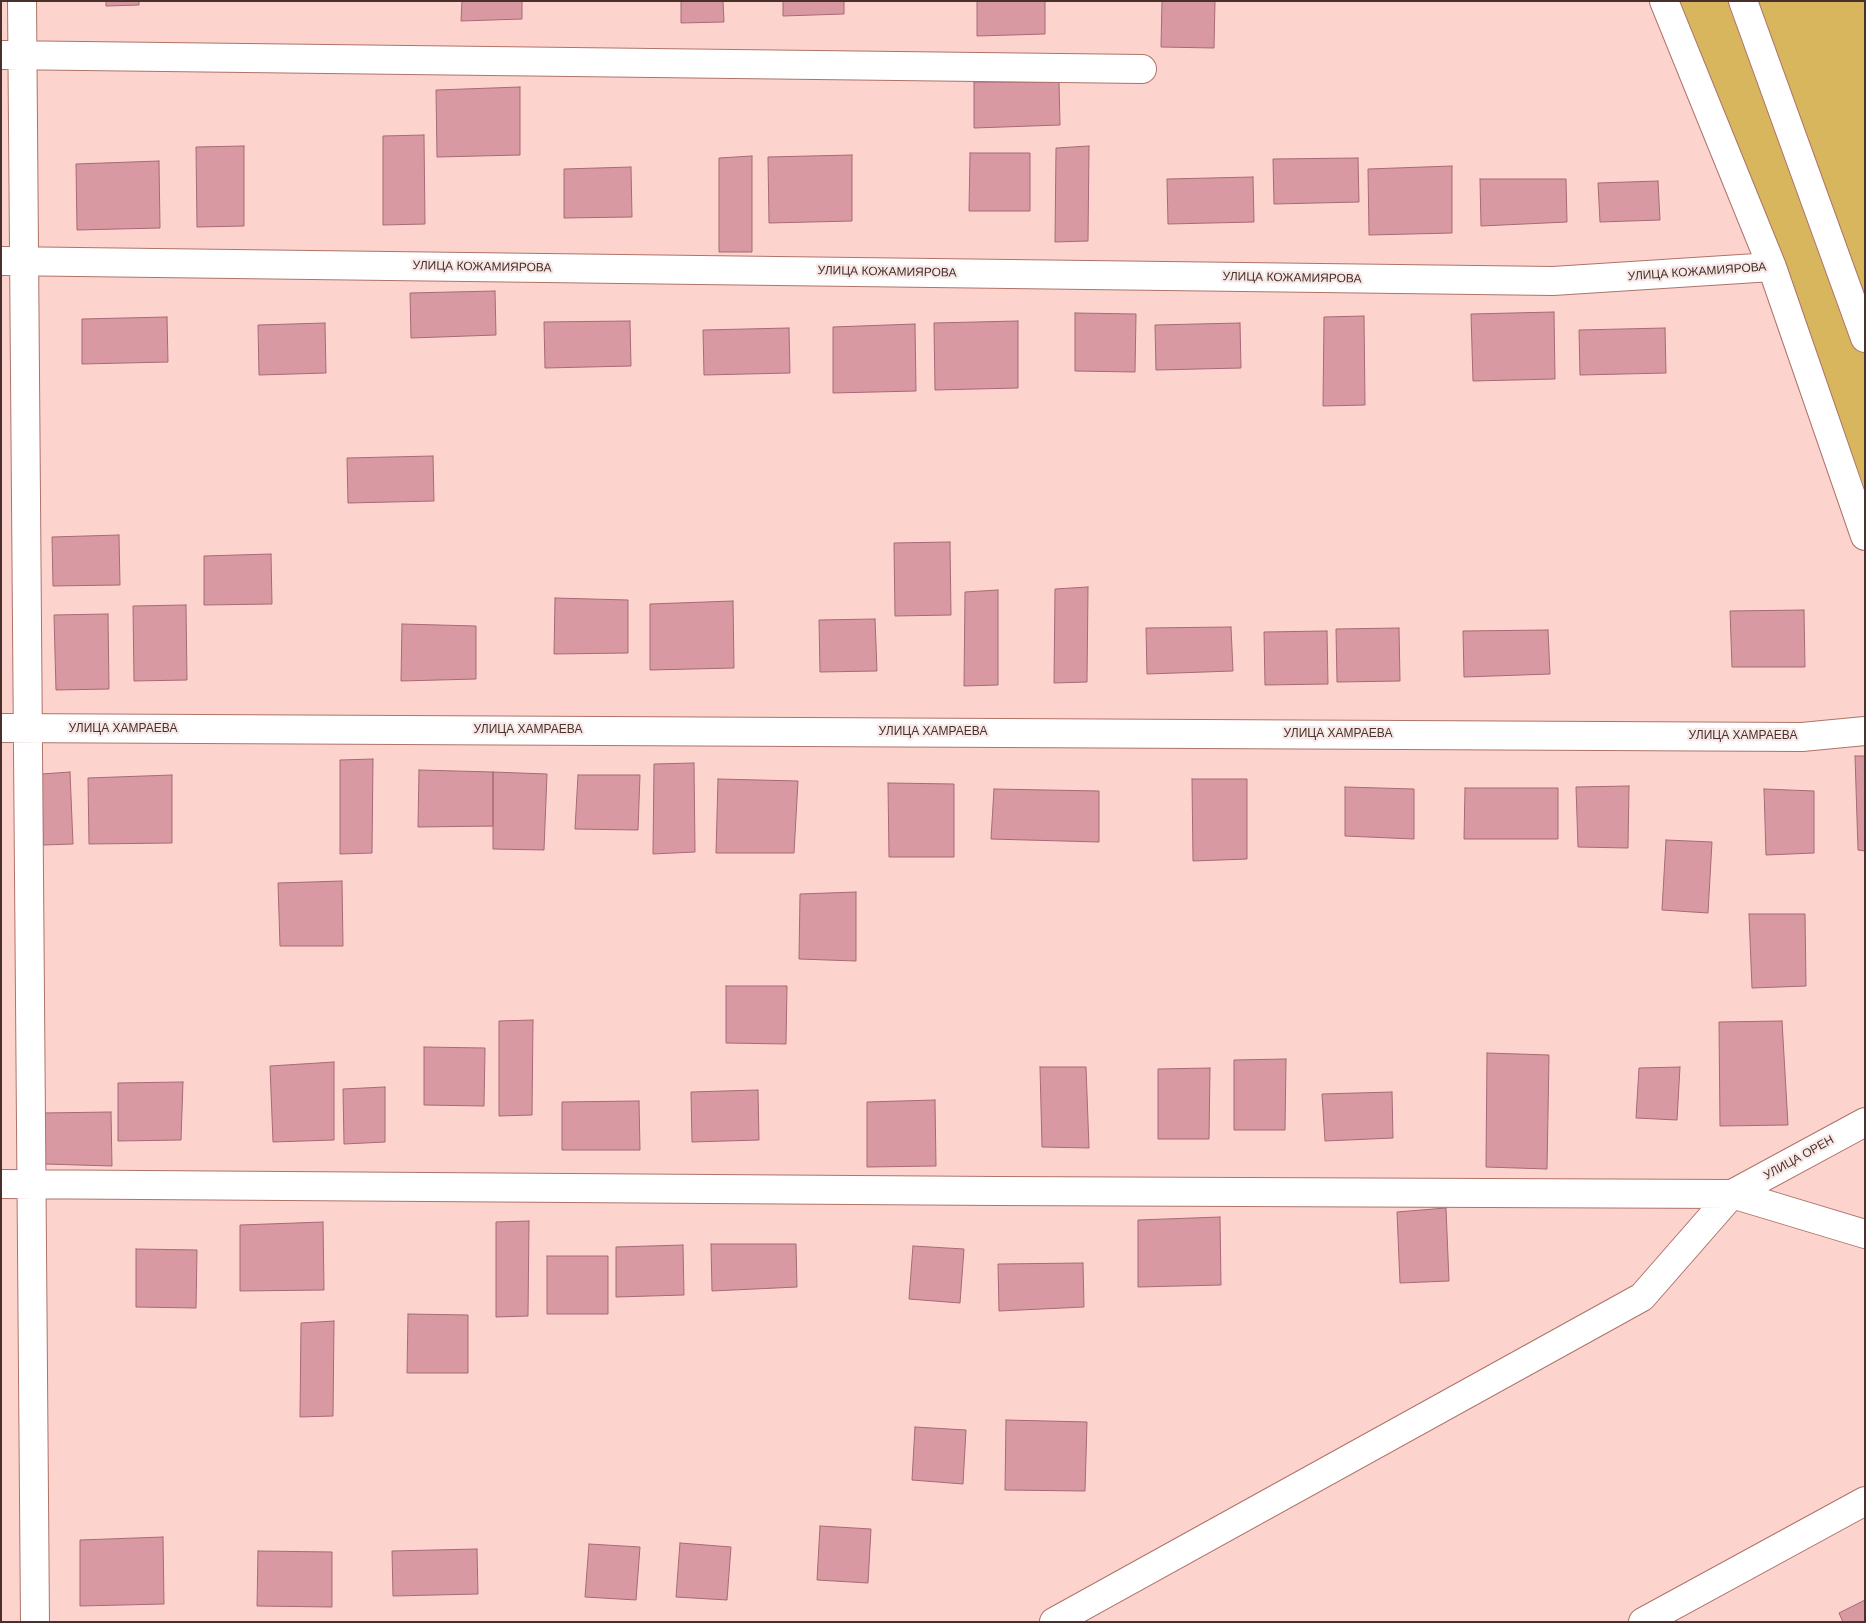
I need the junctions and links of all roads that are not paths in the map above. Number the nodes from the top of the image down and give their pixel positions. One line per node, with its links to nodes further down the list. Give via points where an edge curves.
1 (22, 1): 4 (street)
2 (1664, 1): 7 (street)
3 (1743, 1): 8 (street)
4 (12, 55): 5 (street); 6 (street)
5 (1142, 69)
6 (13, 262): 7 (street, УЛИЦА КОЖАМИЯРОВА, via 1553,281); 11 (street)
7 (1772, 267): 9 (street)
8 (1865, 338)
9 (1865, 536)
10 (1, 728): 11 (street, УЛИЦА ХАМРАЕВА)
11 (28, 728): 12 (street, УЛИЦА ХАМРАЕВА, via 1792,737); 14 (street)
12 (1865, 731)
13 (1865, 1122): 16 (street, УЛИЦА ОРЕН)
14 (32, 1183): 15 (street); 16 (street); 19 (street)
15 (1, 1184)
16 (1732, 1194): 17 (street); 20 (street, via 1642,1297)
17 (1865, 1234)
18 (1865, 1501): 21 (street)
19 (35, 1622)
20 (1054, 1622)
21 (1643, 1622)

